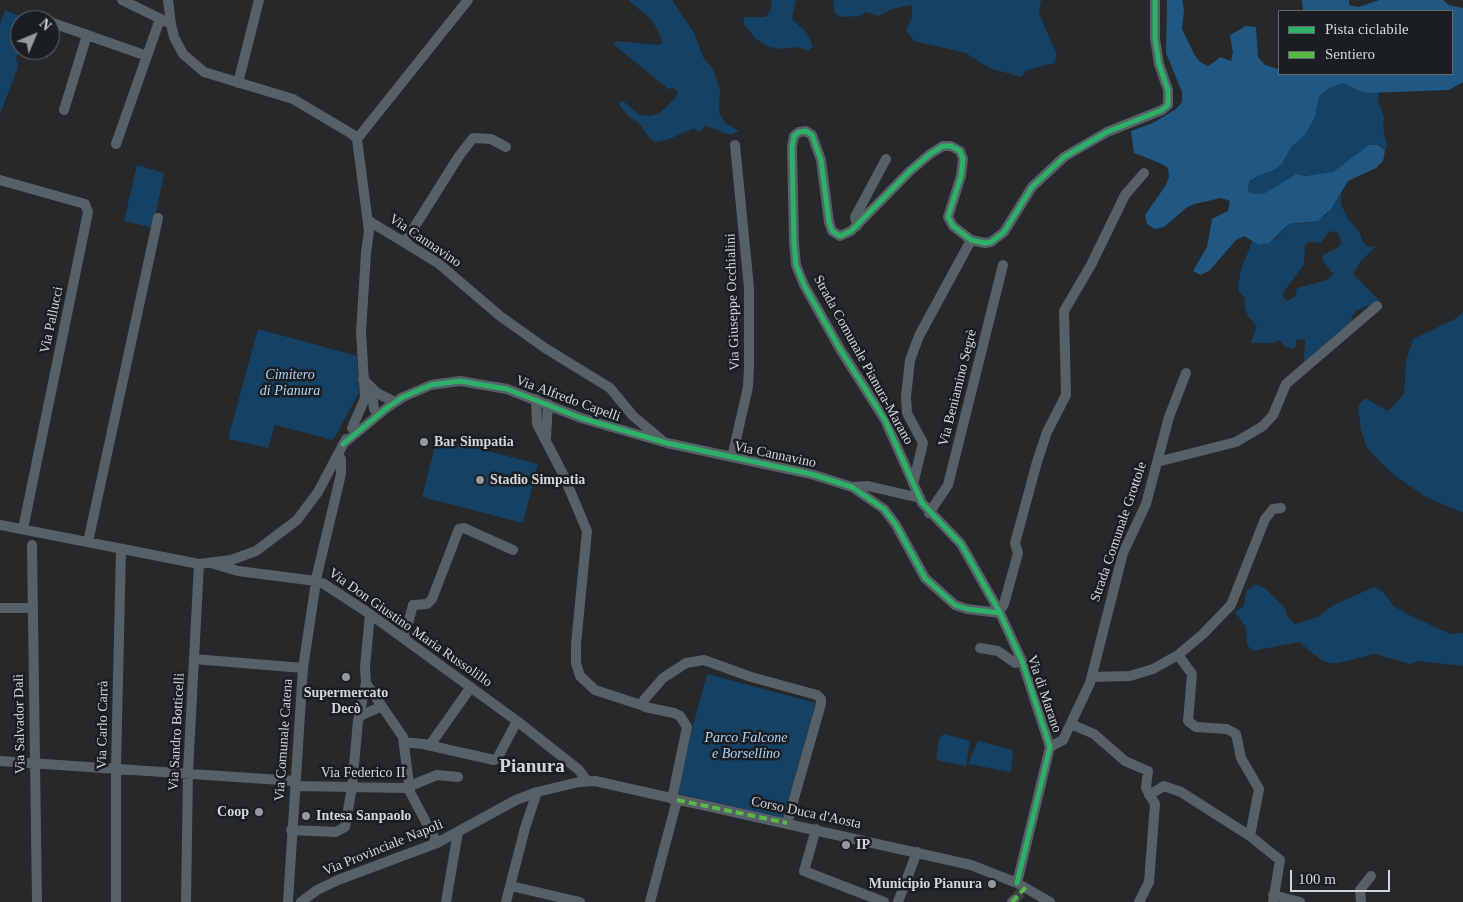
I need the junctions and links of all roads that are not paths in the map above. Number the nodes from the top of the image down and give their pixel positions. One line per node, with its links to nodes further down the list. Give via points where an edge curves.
1 (122, 0): 6 (street)
2 (168, 0): 7 (street)
3 (259, 0): 11 (street)
4 (468, 0): 13 (street)
5 (1155, 0): 22 (street, Strada Comunale Pianura-Marano, via 1155,39 1168,90 1168,105 1107,132 1064,157 1032,187 1004,232 994,240 985,243 972,240 949,220 963,159 960,151 951,146 943,146 910,171)
6 (160, 19): 7 (street); 10 (street)
7 (170, 24): 11 (street, via 178,48 189,62 204,72)
8 (60, 26): 9 (street)
9 (87, 35): 10 (street); 12 (street)
10 (147, 56): 14 (street)
11 (238, 83): 13 (street, via 304,104)
12 (64, 110)
13 (357, 139): 21 (street)
14 (116, 144)
15 (736, 145): 38 (street, Via Giuseppe Occhialini, via 749,288 749,366 748,387)
16 (506, 148): 23 (street, via 491,139 473,138)
17 (886, 159): 22 (street, via 855,217)
18 (1144, 173): 58 (street, via 1125,195 1064,311 1066,396 1036,462 1015,543 1018,553)
19 (0, 180): 46 (street, Via Pallucci, via 85,204 88,212)
20 (158, 218): 47 (street)
21 (369, 221): 23 (street, Via Cannavino); 28 (street, via 362,332)
22 (857, 226): 40 (street, Strada Comunale Pianura-Marano, via 840,236 832,231 817,145 809,133 800,132 794,136 792,147 796,265 840,349 893,435)
23 (405, 242): 36 (street, Via Cannavino, via 438,263 500,316 610,388 641,424)
24 (970, 242): 40 (street, via 919,336 910,360 907,413 923,443)
25 (1003, 265): 44 (street, Via Beniamino Segrè, via 948,485)
26 (1377, 306): 39 (street, via 1286,384 1264,426 1236,442)
27 (1186, 373): 39 (street, Strada Comunale Grottole, via 1169,417)
28 (363, 379): 29 (street); 31 (street, via 377,393)
29 (364, 397): 33 (street, via 373,401); 34 (street)
30 (536, 399): 31 (street, Via Alfredo Capelli, via 507,389 460,381 431,385); 32 (street, Via Alfredo Capelli); 35 (street, via 537,424)
31 (396, 400): 33 (street, Via Alfredo Capelli); 34 (street, Via Alfredo Capelli)
32 (548, 404): 35 (street); 36 (street, Via Alfredo Capelli, via 581,418)
33 (374, 409): 34 (street, Via Alfredo Capelli)
34 (354, 430): 37 (street, Via Alfredo Capelli)
35 (546, 439): 69 (street, via 582,515 586,531 576,644 580,676 595,690)
36 (667, 443): 38 (street, Via Cannavino)
37 (338, 455): 51 (street, Via Alfredo Capelli, via 318,492 297,520 256,551); 55 (street, Via Don Giustino Maria Russolillo, via 341,459 340,474)
38 (732, 457): 41 (street, Via Cannavino, via 811,474)
39 (1157, 462): 66 (street, Strada Comunale Grottole, via 1146,504 1123,553)
40 (913, 484): 42 (street, Strada Comunale Pianura-Marano)
41 (852, 487): 42 (street, Via Cannavino, via 868,486); 58 (street, Via Cannavino, via 884,509 925,578 955,605)
42 (920, 498): 44 (street, Via di Marano)
43 (1282, 508): 62 (street, via 1273,509 1265,519 1231,605)
44 (929, 513): 58 (street, Via di Marano, via 960,544)
45 (0, 525): 46 (street)
46 (23, 529): 47 (street)
47 (88, 542): 49 (street)
48 (32, 545): 57 (street, Via Salvador Dalì)
49 (122, 548): 53 (street); 79 (street, Via Carlo Carrà)
50 (513, 550): 60 (street, via 464,528 459,529 432,599 427,604 413,605)
51 (231, 560): 52 (street); 54 (street)
52 (212, 563): 53 (street); 54 (street)
53 (199, 564): 63 (street, Via Sandro Botticelli)
54 (238, 570): 55 (street)
55 (316, 581): 59 (street, Via Don Giustino Maria Russolillo); 65 (street, Via Comunale Catena)
56 (0, 608): 57 (street)
57 (31, 608): 78 (street, Via Salvador Dalì)
58 (1000, 612): 64 (street, Via di Marano)
59 (370, 614): 60 (street, Via Don Giustino Maria Russolillo); 67 (street)
60 (404, 638): 68 (street, Via Don Giustino Maria Russolillo)
61 (980, 648): 64 (street, via 998,651 1015,663)
62 (1178, 655): 66 (street, via 1153,669 1130,676); 93 (street, via 1192,674 1188,721 1196,726 1227,729 1236,734 1241,758 1259,789)
63 (194, 659): 65 (street); 80 (street, Via Sandro Botticelli)
64 (1022, 661): 76 (street, Via di Marano)
65 (303, 668): 83 (street, Via Comunale Catena)
66 (1092, 677): 73 (street, Strada Comunale Grottole)
67 (366, 683): 70 (street); 71 (street)
68 (471, 687): 72 (street, Via Don Giustino Maria Russolillo); 75 (street)
69 (645, 702): 88 (street, via 680,716 687,727); 89 (street, via 658,682 686,663 700,660 751,678 817,695 822,702)
70 (382, 706): 71 (street); 74 (street)
71 (360, 716): 84 (street)
72 (517, 721): 75 (street, via 494,760); 82 (street, Via Don Giustino Maria Russolillo, via 579,770)
73 (1071, 724): 76 (street, Strada Comunale Grottole, via 1062,740); 87 (street, via 1100,738 1129,764 1146,770)
74 (405, 742): 75 (street); 85 (street)
75 (430, 745)
76 (1050, 747): 98 (street, via 1028,837)
77 (0, 761): 78 (street, Via Federico II)
78 (34, 762): 79 (street, Via Federico II); 100 (street, Via Salvador Dalì)
79 (116, 767): 80 (street, Via Federico II); 101 (street, Via Carlo Carrà)
80 (188, 772): 83 (street, Via Federico II); 102 (street, Via Sandro Botticelli)
81 (458, 777): 85 (street, Via Federico II, via 437,775)
82 (587, 781): 86 (street, Via Provinciale Napoli); 88 (street, Corso Duca d'Aosta, via 605,782)
83 (295, 784): 84 (street, Via Federico II); 91 (street, Via Comunale Catena)
84 (352, 787): 85 (street, Via Federico II); 91 (street, via 346,825 342,830)
85 (410, 787): 94 (street)
86 (537, 792): 92 (street, Via Provinciale Napoli); 97 (street)
87 (1149, 795): 93 (street, via 1162,786 1181,792); 112 (street, via 1155,804 1150,877)
88 (674, 799): 89 (street, Corso Duca d'Aosta); 108 (street)
89 (786, 822): 90 (street, Corso Duca d'Aosta)
90 (816, 829): 95 (street, Corso Duca d'Aosta); 109 (street, via 804,871)
91 (291, 830): 103 (street, Via Comunale Catena)
92 (458, 832): 94 (street, Via Provinciale Napoli); 105 (street)
93 (1250, 836): 99 (street, via 1280,860)
94 (438, 843): 104 (street, Via Provinciale Napoli, via 338,880)
95 (916, 852): 98 (street, Corso Duca d'Aosta, via 971,865); 110 (street)
96 (1371, 876): 114 (street, via 1360,890)
97 (511, 886): 106 (street); 107 (street)
98 (1027, 890): 111 (street, Corso Duca d'Aosta)
99 (1273, 898): 113 (street)
100 (36, 902)
101 (116, 902)
102 (186, 902)
103 (288, 902)
104 (301, 902)
105 (446, 902)
106 (506, 902)
107 (580, 902)
108 (650, 902)
109 (884, 902)
110 (898, 902)
111 (1050, 902)
112 (1139, 902)
113 (1300, 902)
114 (1361, 902)

